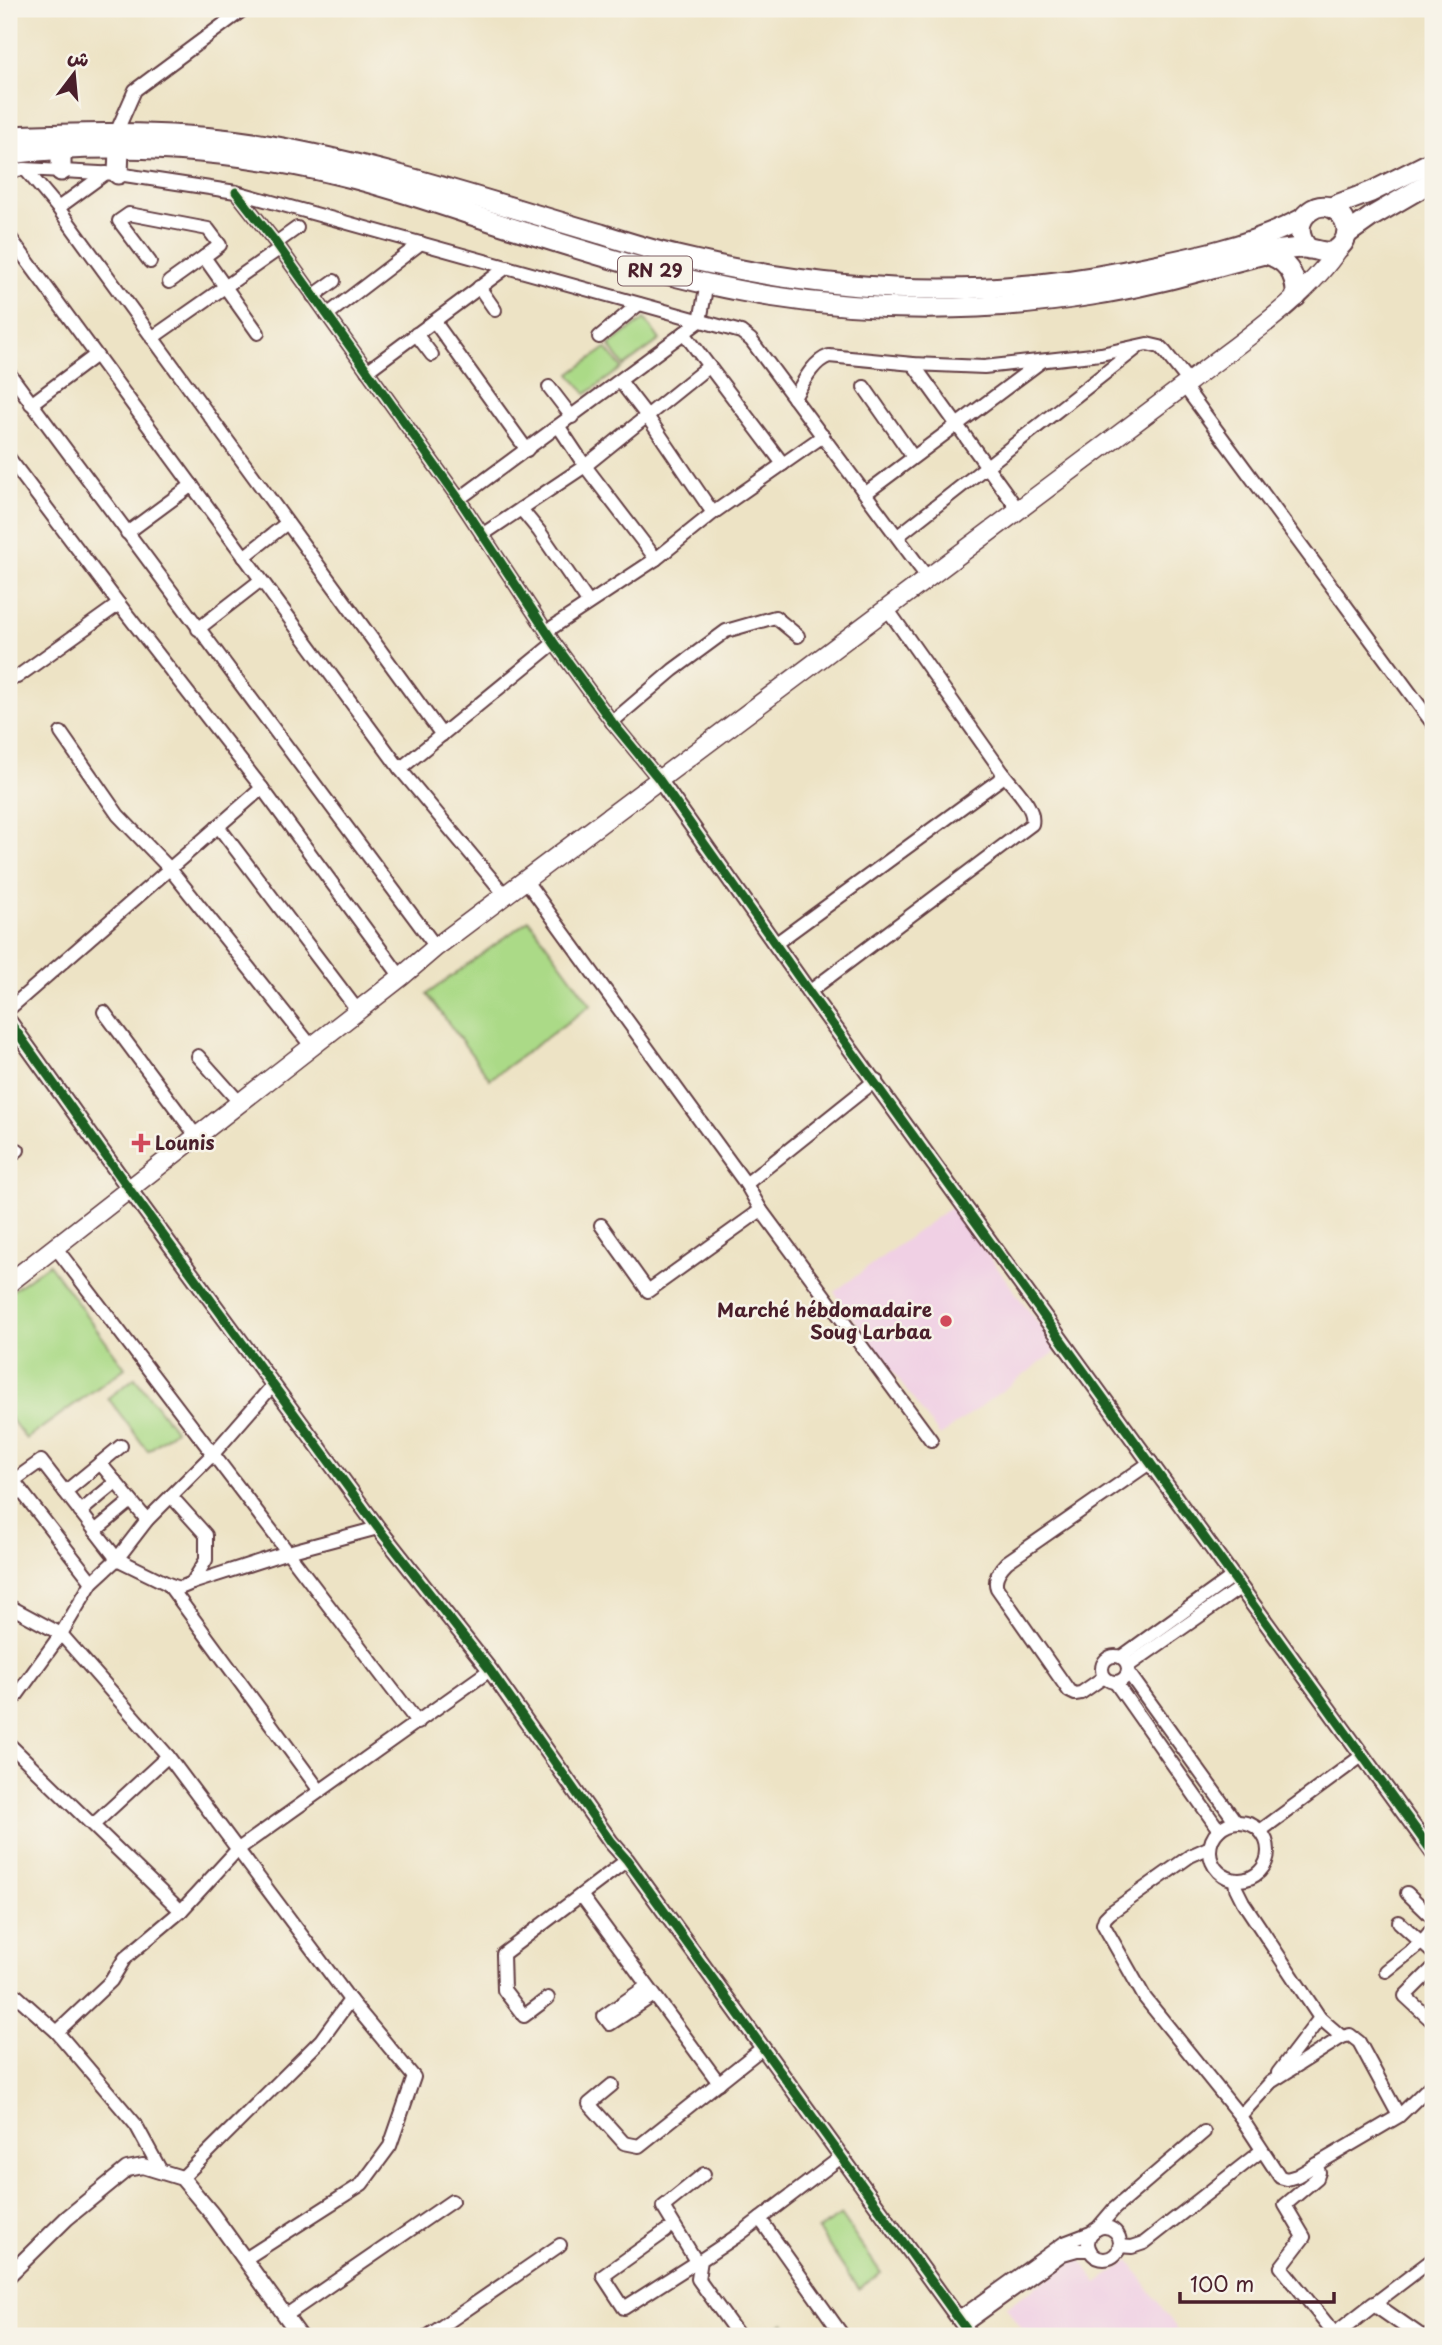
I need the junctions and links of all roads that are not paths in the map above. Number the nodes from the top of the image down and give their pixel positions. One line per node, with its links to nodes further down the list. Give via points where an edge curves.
1 (244, 9): 3 (street, via 135,90)
2 (9, 136): 3 (highway, RN 29)
3 (118, 141): 4 (highway, RN 29); 10 (highway); 15 (highway, RN 29, via 216,139 336,159 675,256 828,284 948,291 1093,278 1222,250); 29 (highway, RN 29, via 345,176 614,260)
4 (61, 150): 5 (highway, RN 29); 9 (highway)
5 (9, 154)
6 (1433, 161): 13 (highway)
7 (25, 169): 8 (street); 9 (street); 14 (street)
8 (9, 171)
9 (61, 171): 10 (street)
10 (112, 173): 12 (street); 14 (street)
11 (1433, 181): 18 (highway, via 1371,217)
12 (236, 191): 19 (street); 20 (street)
13 (1331, 207): 15 (highway, via 1314,208); 18 (highway, via 1345,220)
14 (58, 208): 43 (street)
15 (1302, 219): 21 (highway, via 1300,232)
16 (296, 228): 20 (street)
17 (9, 236): 45 (street)
18 (1343, 241): 21 (highway, via 1327,253); 26 (main road)
19 (421, 243): 25 (street); 36 (street)
20 (277, 246): 30 (street); 32 (street)
21 (1312, 250): 22 (highway, RN 29); 26 (main road)
22 (1265, 254): 29 (highway, RN 29, via 1094,295 951,307 825,303); 33 (highway, via 1289,269 1296,282)
23 (204, 257): 24 (street, via 220,245 208,229 129,215 120,221); 28 (street); 30 (street)
24 (150, 262)
25 (507, 267): 31 (street); 34 (street)
26 (1315, 280): 33 (main road)
27 (334, 281): 32 (street)
28 (169, 282)
29 (707, 283): 38 (street)
30 (226, 286): 39 (street); 43 (street)
31 (479, 287): 35 (street); 37 (street)
32 (313, 296): 36 (street)
33 (1296, 297): 53 (main road)
34 (639, 304): 38 (street); 42 (street)
35 (495, 310)
36 (327, 315): 50 (street)
37 (434, 321): 41 (street); 63 (street)
38 (699, 321): 40 (street); 56 (street, via 745,334)
39 (258, 332)
40 (684, 333): 49 (street); 52 (street)
41 (416, 334): 46 (street); 50 (street)
42 (598, 337)
43 (152, 338): 75 (street)
44 (1141, 345): 47 (street); 53 (street, via 1160,348); 68 (street)
45 (96, 355): 57 (street); 69 (street)
46 (432, 355)
47 (1043, 360): 48 (street, via 984,366); 60 (street)
48 (913, 364): 56 (street, via 829,356 815,365); 60 (street)
49 (709, 366): 58 (street); 66 (street)
50 (367, 371): 71 (street)
51 (9, 373): 57 (street)
52 (620, 381): 58 (street); 59 (street)
53 (1186, 384): 73 (main road); 92 (street)
54 (549, 387): 59 (street)
55 (864, 387): 64 (street)
56 (794, 398): 62 (street)
57 (32, 404): 76 (street)
58 (648, 416): 67 (street); 74 (street)
59 (572, 417): 61 (street)
60 (956, 425): 64 (street); 68 (street)
61 (559, 427): 63 (street); 67 (street)
62 (823, 436): 66 (street); 70 (street)
63 (527, 450): 71 (street)
64 (913, 457): 70 (street)
65 (9, 458): 84 (street)
66 (783, 464): 74 (street)
67 (585, 466): 72 (street); 80 (street)
68 (988, 466): 73 (street); 78 (street)
69 (191, 485): 76 (street); 79 (street)
70 (866, 493): 78 (street)
71 (459, 499): 77 (street)
72 (521, 509): 77 (street); 83 (street)
73 (1019, 511): 81 (main road)
74 (713, 513): 80 (street)
75 (287, 523): 79 (street); 94 (street)
76 (127, 533): 86 (street)
77 (482, 535): 87 (street)
78 (898, 536): 81 (street)
79 (244, 556): 82 (street)
80 (656, 559): 83 (street)
81 (927, 577): 85 (main road)
82 (261, 580): 86 (street); 95 (street)
83 (588, 602): 87 (street)
84 (119, 604): 90 (street); 98 (street)
85 (886, 607): 96 (street); 97 (main road)
86 (198, 629): 104 (street)
87 (547, 631): 89 (street)
88 (798, 636): 91 (street, via 775,617 726,631)
89 (554, 643): 91 (street); 94 (street)
90 (16, 677)
91 (612, 722): 97 (street)
92 (1433, 724)
93 (61, 733): 100 (street, via 118,815)
94 (442, 735): 95 (street)
95 (400, 769): 102 (street)
96 (1003, 774): 103 (street); 106 (street, via 1030,809 1032,824)
97 (658, 778): 101 (main road); 103 (street)
98 (262, 788): 99 (street); 105 (street)
99 (218, 826): 100 (street); 108 (street)
100 (170, 869): 107 (street); 111 (street)
101 (526, 881): 102 (main road); 116 (street)
102 (505, 895): 104 (main road)
103 (775, 943): 106 (street)
104 (436, 947): 105 (main road)
105 (401, 977): 108 (main road)
106 (809, 992): 113 (street)
107 (9, 1009)
108 (358, 1011): 111 (main road)
109 (104, 1012): 115 (street)
110 (9, 1024): 117 (street)
111 (312, 1046): 114 (main road)
112 (198, 1056): 114 (street)
113 (876, 1080): 116 (street); 126 (street)
114 (240, 1103): 115 (main road)
115 (197, 1137): 117 (main road)
116 (746, 1184): 118 (street)
117 (130, 1190): 120 (main road); 122 (street)
118 (761, 1210): 119 (street, via 648,1291); 123 (street)
119 (601, 1225)
120 (56, 1248): 121 (main road); 125 (street)
121 (9, 1283)
122 (273, 1385): 125 (street); 135 (street)
123 (930, 1440)
124 (121, 1446): 127 (street)
125 (213, 1454): 131 (street); 137 (street)
126 (1151, 1462): 139 (street); 147 (street, via 1007,1562 997,1576 997,1588 1069,1691 1075,1695)
127 (100, 1463): 129 (street); 130 (street)
128 (11, 1478): 130 (street, via 41,1461); 140 (street)
129 (116, 1482): 132 (street); 133 (street)
130 (65, 1492): 133 (street)
131 (171, 1496): 134 (street); 141 (street, via 206,1535 206,1560)
132 (131, 1501): 134 (street); 136 (street)
133 (80, 1512): 136 (street)
134 (147, 1520): 138 (street)
135 (379, 1528): 137 (street); 146 (street)
136 (95, 1531): 138 (street)
137 (288, 1552): 141 (street); 149 (street)
138 (117, 1559): 140 (street); 142 (street)
139 (1237, 1581): 145 (street); 151 (street)
140 (92, 1582): 144 (street)
141 (192, 1583): 142 (street, via 180,1588)
142 (168, 1584): 153 (street)
143 (9, 1606): 144 (street)
144 (61, 1634): 148 (street); 152 (street)
145 (1125, 1665): 147 (street, via 1120,1681); 147 (street, via 1115,1656 1105,1660 1102,1671); 154 (street)
146 (490, 1670): 149 (street); 161 (street)
147 (1110, 1679): 156 (street)
148 (9, 1706)
149 (418, 1723): 153 (street)
150 (10, 1745): 155 (street)
151 (1363, 1755): 157 (street); 160 (street)
152 (168, 1756): 155 (street); 159 (street)
153 (320, 1791): 159 (street)
154 (1236, 1822): 156 (street); 157 (street)
155 (93, 1825): 165 (street)
156 (1219, 1830): 158 (street)
157 (1260, 1831): 162 (street, via 1268,1848 1266,1861 1254,1876)
158 (1210, 1847): 162 (street, via 1214,1866); 185 (street, via 1190,1856 1110,1913 1103,1924 1145,1998)
159 (237, 1850): 165 (street); 175 (street)
160 (1433, 1853)
161 (627, 1860): 164 (street); 180 (street)
162 (1235, 1880): 177 (street, via 1243,1902)
163 (1407, 1893): 166 (street)
164 (581, 1895): 174 (street, via 503,1954 504,1990 524,2016); 182 (street)
165 (181, 1911): 178 (street, via 125,1958 111,1981)
166 (1433, 1918)
167 (1399, 1922): 169 (street)
168 (1433, 1928): 169 (street)
169 (1420, 1944): 170 (street); 172 (street)
170 (1433, 1953)
171 (1433, 1968): 176 (street, via 1405,1996)
172 (1386, 1971)
173 (9, 1989): 178 (street)
174 (548, 1998)
175 (350, 2000): 193 (street, via 321,2040); 201 (street, via 414,2077 390,2146 362,2184)
176 (1430, 2013)
177 (1320, 2018): 179 (street); 181 (street)
178 (57, 2032): 191 (street, via 136,2124)
179 (1342, 2037): 181 (street); 186 (street, via 1350,2035 1359,2042)
180 (761, 2049): 182 (street); 189 (street)
181 (1271, 2082): 185 (street)
182 (719, 2084): 183 (street, via 639,2146 624,2143 589,2104)
183 (612, 2085)
184 (1432, 2088): 186 (street)
185 (1240, 2116): 188 (street)
186 (1399, 2116): 190 (street)
187 (1205, 2132): 196 (street)
188 (1261, 2151): 190 (street, via 1284,2179); 199 (street, via 1144,2243 1132,2248)
189 (841, 2158): 195 (street); 207 (street)
190 (1316, 2164): 208 (street, via 1317,2178 1285,2206 1304,2237 1281,2267)
191 (161, 2171): 193 (street); 204 (street, via 143,2166 127,2169 67,2218)
192 (704, 2174): 203 (street, via 663,2207)
193 (182, 2178): 201 (street)
194 (452, 2201): 206 (street)
195 (760, 2219): 203 (street); 212 (street)
196 (1095, 2230): 199 (street, via 1111,2230 1118,2236); 200 (street, via 1088,2240); 207 (street, via 1064,2243)
197 (666, 2231): 203 (street, via 603,2276 624,2308)
198 (560, 2245): 210 (street)
199 (1119, 2246): 200 (street, via 1115,2255 1106,2259)
200 (1090, 2250): 207 (street, via 1063,2254)
201 (245, 2259): 206 (street)
202 (1433, 2259): 205 (street)
203 (698, 2264): 211 (street, via 698,2279)
204 (9, 2275)
205 (1374, 2304): 208 (street); 213 (street)
206 (285, 2315): 209 (street)
207 (964, 2327)
208 (1334, 2335)
209 (300, 2336)
210 (428, 2336)
211 (739, 2336)
212 (843, 2336)
213 (1420, 2336)

